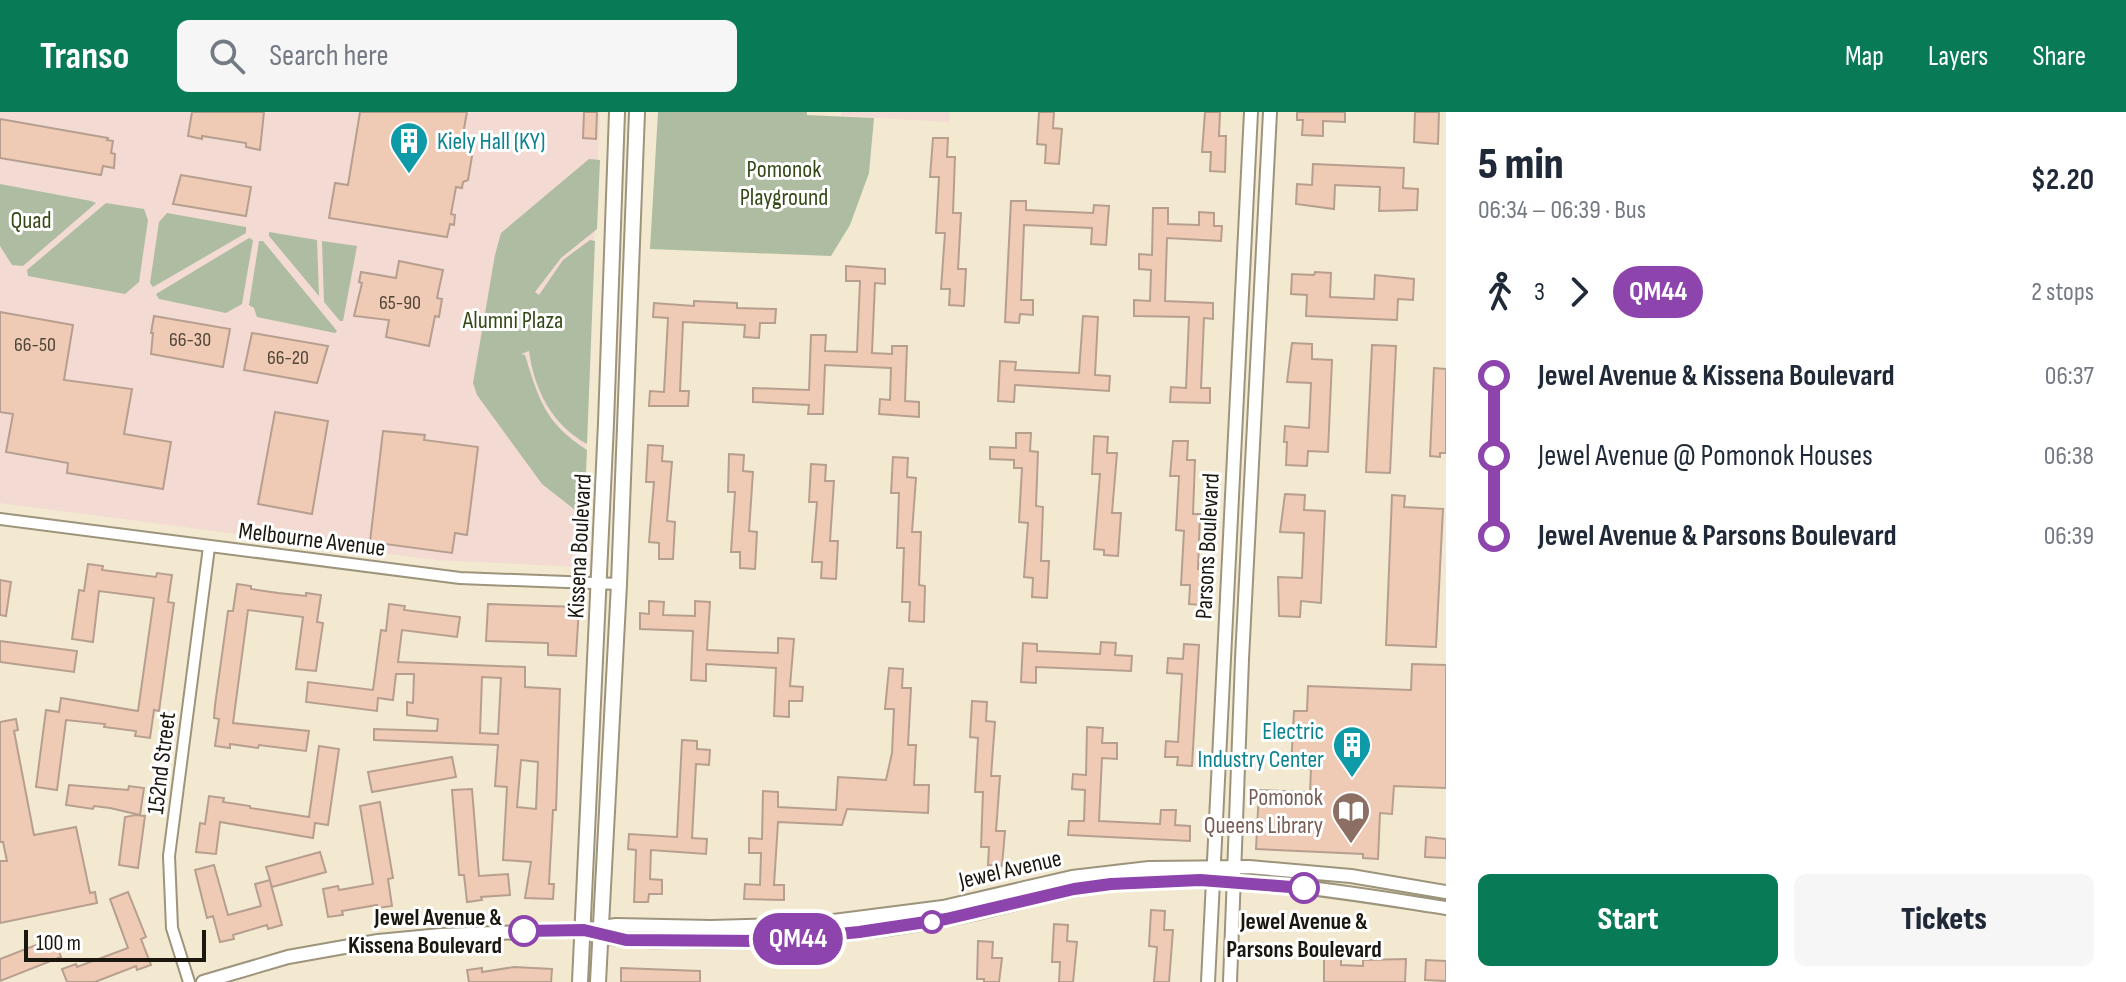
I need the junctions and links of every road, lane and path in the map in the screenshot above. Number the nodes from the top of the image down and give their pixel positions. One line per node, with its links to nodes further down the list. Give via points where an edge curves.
1 (617, 112): 7 (main road, Kissena Boulevard)
2 (637, 112): 8 (main road, Kissena Boulevard)
3 (1251, 112): 9 (street, Parsons Boulevard)
4 (1270, 112): 10 (street, Parsons Boulevard)
5 (0, 519): 6 (street, Melbourne Avenue)
6 (209, 547): 7 (street, Melbourne Avenue, via 460,578); 17 (street, 152nd Street, via 169,856 172,928)
7 (599, 584): 8 (street, Melbourne Avenue); 15 (main road, Kissena Boulevard)
8 (619, 584): 16 (main road, Kissena Boulevard)
9 (1214, 866): 10 (street, Jewel Avenue); 11 (street, Parsons Boulevard); 16 (street, Jewel Avenue, via 1109,871 943,907 810,924)
10 (1235, 867): 12 (street, Parsons Boulevard); 13 (street, Jewel Avenue, via 1351,876)
11 (1213, 881): 12 (street, Jewel Avenue); 16 (street, Jewel Avenue, via 1151,880 1074,889 946,919 815,937 626,940); 21 (street, Parsons Boulevard)
12 (1234, 882): 14 (street, Jewel Avenue); 22 (street, Parsons Boulevard)
13 (1446, 892)
14 (1446, 908)
15 (584, 930): 16 (street, Jewel Avenue); 18 (street, Jewel Avenue, via 378,941 288,957); 19 (main road, Kissena Boulevard)
16 (601, 931): 20 (main road, Kissena Boulevard)
17 (189, 982)
18 (203, 982)
19 (580, 982)
20 (598, 982)
21 (1208, 982)
22 (1230, 982)

